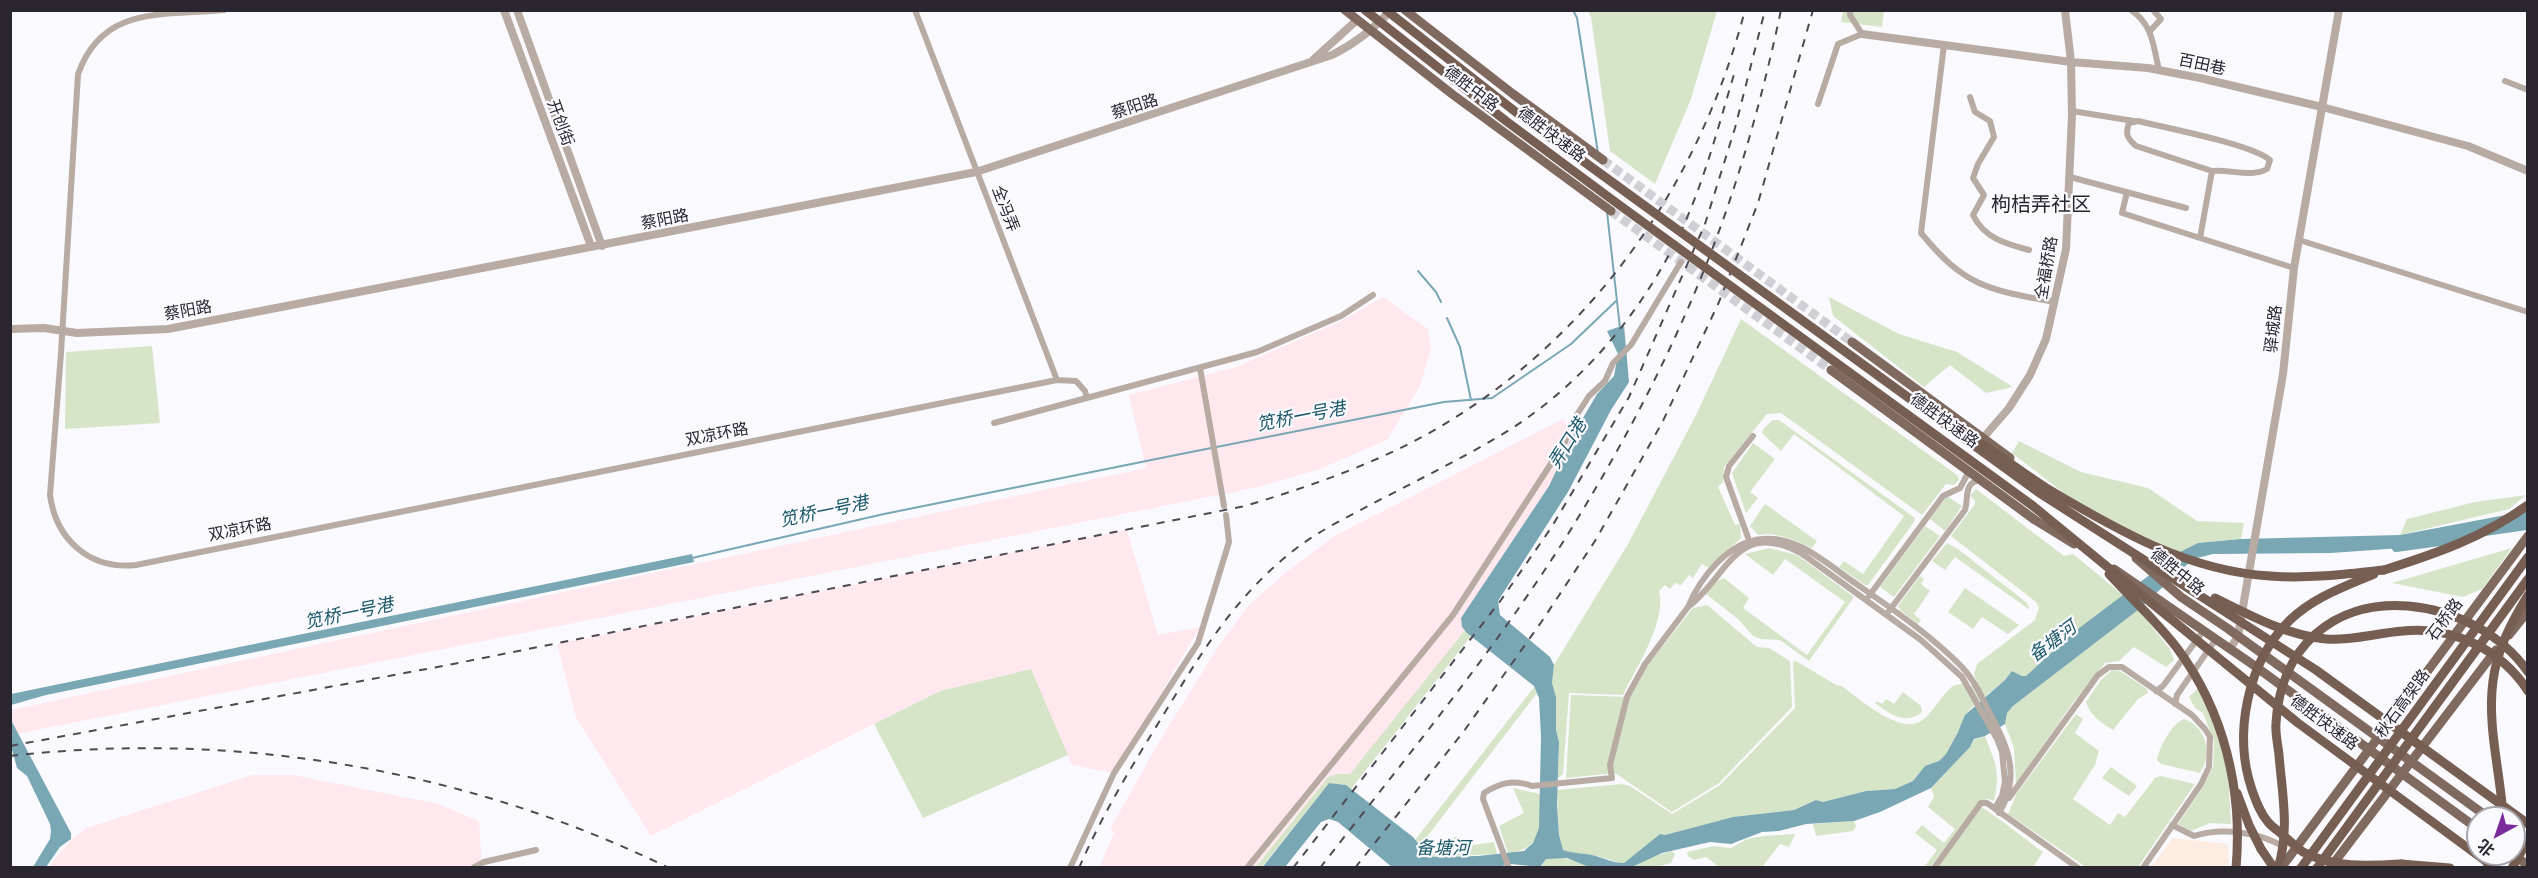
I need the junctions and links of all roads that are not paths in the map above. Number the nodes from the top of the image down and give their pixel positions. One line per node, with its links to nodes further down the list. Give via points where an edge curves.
1 (224, 10): 49 (street, 双凉环路, via 126,20 101,35 84,58 78,74)
2 (504, 10): 40 (street, 开创街)
3 (517, 10): 41 (street, 开创街)
4 (915, 10): 33 (street, 全冯弄)
5 (1345, 10): 15 (main road, 德胜中路)
6 (1365, 10): 68 (highway, 德胜快速路, bridge, via 1506,121 1962,453)
7 (1386, 10): 55 (highway, 德胜快速路, bridge, via 1517,113)
8 (1391, 10): 16 (street, 蔡阳路)
9 (1405, 10): 30 (main road, 德胜中路)
10 (1850, 10): 18 (street)
11 (2065, 10): 21 (street, 全福桥路)
12 (2131, 10): 17 (street)
13 (2153, 10): 17 (street, via 2161,19)
14 (2339, 10): 27 (street, 驿城路)
15 (1357, 20): 16 (main road, 德胜中路); 20 (street)
16 (1371, 31): 20 (street, 蔡阳路, via 1354,44); 37 (main road, 德胜中路)
17 (2150, 31): 22 (street)
18 (1862, 34): 19 (street, 百田巷); 26 (street, via 1838,44)
19 (1944, 45): 21 (street, 百田巷); 46 (street, via 1921,233 1940,256 1974,283)
20 (1311, 62): 33 (street, 蔡阳路)
21 (2071, 62): 22 (street, 百田巷); 28 (street, 全福桥路)
22 (2159, 70): 27 (street, 百田巷)
23 (2505, 81): 24 (street)
24 (2528, 90)
25 (1970, 97): 42 (street, via 1975,112 1990,121 1994,137 1973,178 1984,195 1973,215 1978,225 2000,242)
26 (1818, 104)
27 (2322, 107): 32 (street, 百田巷, via 2468,146); 39 (street, 驿城路)
28 (2072, 111): 29 (street); 34 (street, 全福桥路)
29 (2138, 121): 31 (street, via 2128,123 2126,132 2136,146); 31 (street, via 2233,145 2270,160 2267,169 2259,173)
30 (1603, 160)
31 (2212, 171): 38 (street)
32 (2528, 171)
33 (976, 172): 41 (street, 蔡阳路); 53 (street, 全冯弄)
34 (2070, 177): 35 (street); 46 (street, 全福桥路, via 2066,249)
35 (2127, 192): 36 (street); 38 (street, via 2121,213)
36 (2186, 208)
37 (1611, 211)
38 (2200, 238): 44 (street)
39 (2299, 240): 44 (street, 驿城路); 47 (street)
40 (591, 246): 41 (street, 蔡阳路); 49 (street, 蔡阳路, via 168,329)
41 (602, 246)
42 (2029, 250)
43 (1681, 262): 103 (street, via 1631,345 1589,396 1565,442 1454,615)
44 (2294, 268): 78 (street, 驿城路, via 2283,374)
45 (1373, 295): 51 (street, via 1341,316 1267,348)
46 (2055, 302): 58 (street, 全福桥路, via 2046,339 2030,375)
47 (2528, 312)
48 (10, 329): 49 (street, 蔡阳路)
49 (62, 331): 53 (street, 双凉环路, via 51,506 58,526 73,546 92,559 116,566)
50 (1852, 342): 58 (main road, 德胜中路)
51 (1200, 368): 54 (street); 64 (street)
52 (1831, 370): 59 (main road, 德胜中路)
53 (1057, 380): 54 (street, via 1076,381)
54 (1087, 398): 56 (street)
55 (1940, 422): 70 (highway, bridge, via 2083,510 2191,562 2270,576 2314,577); 72 (highway, 德胜快速路, bridge)
56 (994, 423)
57 (1753, 436): 67 (street, via 1727,470 1726,477)
58 (1983, 438): 72 (main road, 德胜中路, via 2089,518 2157,577)
59 (1967, 470): 60 (main road, 德胜中路); 61 (street, via 1966,478)
60 (1980, 480): 62 (street, via 1969,486); 77 (main road, 德胜中路)
61 (1955, 490): 62 (street); 74 (street, via 1943,496)
62 (1966, 498): 75 (street, via 1965,510)
63 (2528, 505): 70 (highway, via 2460,544)
64 (1224, 506)
65 (1226, 515): 102 (street, via 1229,542 1198,643 1114,773)
66 (2528, 536): 85 (main road, 石桥路)
67 (1751, 543): 74 (street, via 1775,539 1798,546); 104 (street, via 1716,565 1645,664 1627,697 1610,765 1612,778 1532,786 1502,783 1484,793)
68 (2083, 546): 90 (highway, bridge, via 2190,666 2215,713); 114 (highway, 德胜快速路, bridge, via 2281,709)
69 (2528, 557): 110 (highway, 秋石高架路, bridge)
70 (2384, 570): 113 (highway, bridge, via 2315,600 2278,633 2249,696 2244,727 2245,767 2268,822 2301,851 2328,862 2356,867)
71 (2528, 579): 111 (highway, 秋石高架路, bridge)
72 (2170, 582): 78 (main road, 德胜中路); 83 (highway, bridge, via 2304,636 2344,639 2418,630 2457,635 2503,662); 96 (highway, 德胜快速路, bridge, via 2316,670)
73 (2528, 595): 93 (highway, bridge, via 2501,648 2493,681)
74 (1869, 596): 75 (street)
75 (1889, 611): 86 (street, via 1971,684)
76 (2528, 611): 88 (main road)
77 (2204, 630): 79 (main road, 德胜中路); 82 (street)
78 (2238, 636): 80 (street, 驿城路); 85 (main road, 德胜中路)
79 (2216, 639): 80 (main road, 德胜中路); 84 (street, via 2177,695)
80 (2230, 649): 87 (main road, 德胜中路)
81 (2528, 672): 109 (highway, bridge, via 2489,632 2421,607 2384,604 2351,613 2325,626 2303,644 2283,680 2276,724 2285,831)
82 (2157, 691): 84 (street); 91 (street, via 2122,667 2103,669)
83 (2528, 691)
84 (2175, 704): 97 (street, via 2205,729 2211,750 2201,784)
85 (2377, 736): 87 (main road, 石桥路); 88 (main road, 德胜中路)
86 (2000, 738): 91 (street, via 2011,769); 94 (street, via 2005,782)
87 (2367, 749): 89 (main road, 德胜中路); 100 (main road, 石桥路)
88 (2410, 761): 89 (main road); 92 (main road, 德胜中路)
89 (2401, 773): 95 (main road, 德胜中路); 112 (main road)
90 (2232, 777): 108 (highway, bridge); 109 (highway, bridge, via 2249,825)
91 (2006, 802): 94 (street)
92 (2473, 806)
93 (2502, 806)
94 (1997, 810): 105 (street, via 1981,803); 106 (street)
95 (2466, 820)
96 (2528, 824)
97 (2172, 825): 100 (street, via 2194,836 2219,831 2264,837); 107 (street)
98 (2528, 840): 115 (highway, bridge)
99 (536, 850): 101 (street)
100 (2292, 852): 109 (main road, 石桥路)
101 (472, 867)
102 (1070, 867)
103 (1246, 867)
104 (1509, 867)
105 (1934, 867)
106 (2078, 867)
107 (2143, 867)
108 (2236, 867)
109 (2278, 867)
110 (2301, 867)
111 (2317, 867)
112 (2330, 867)
113 (2450, 867)
114 (2495, 867)
115 (2512, 867)

